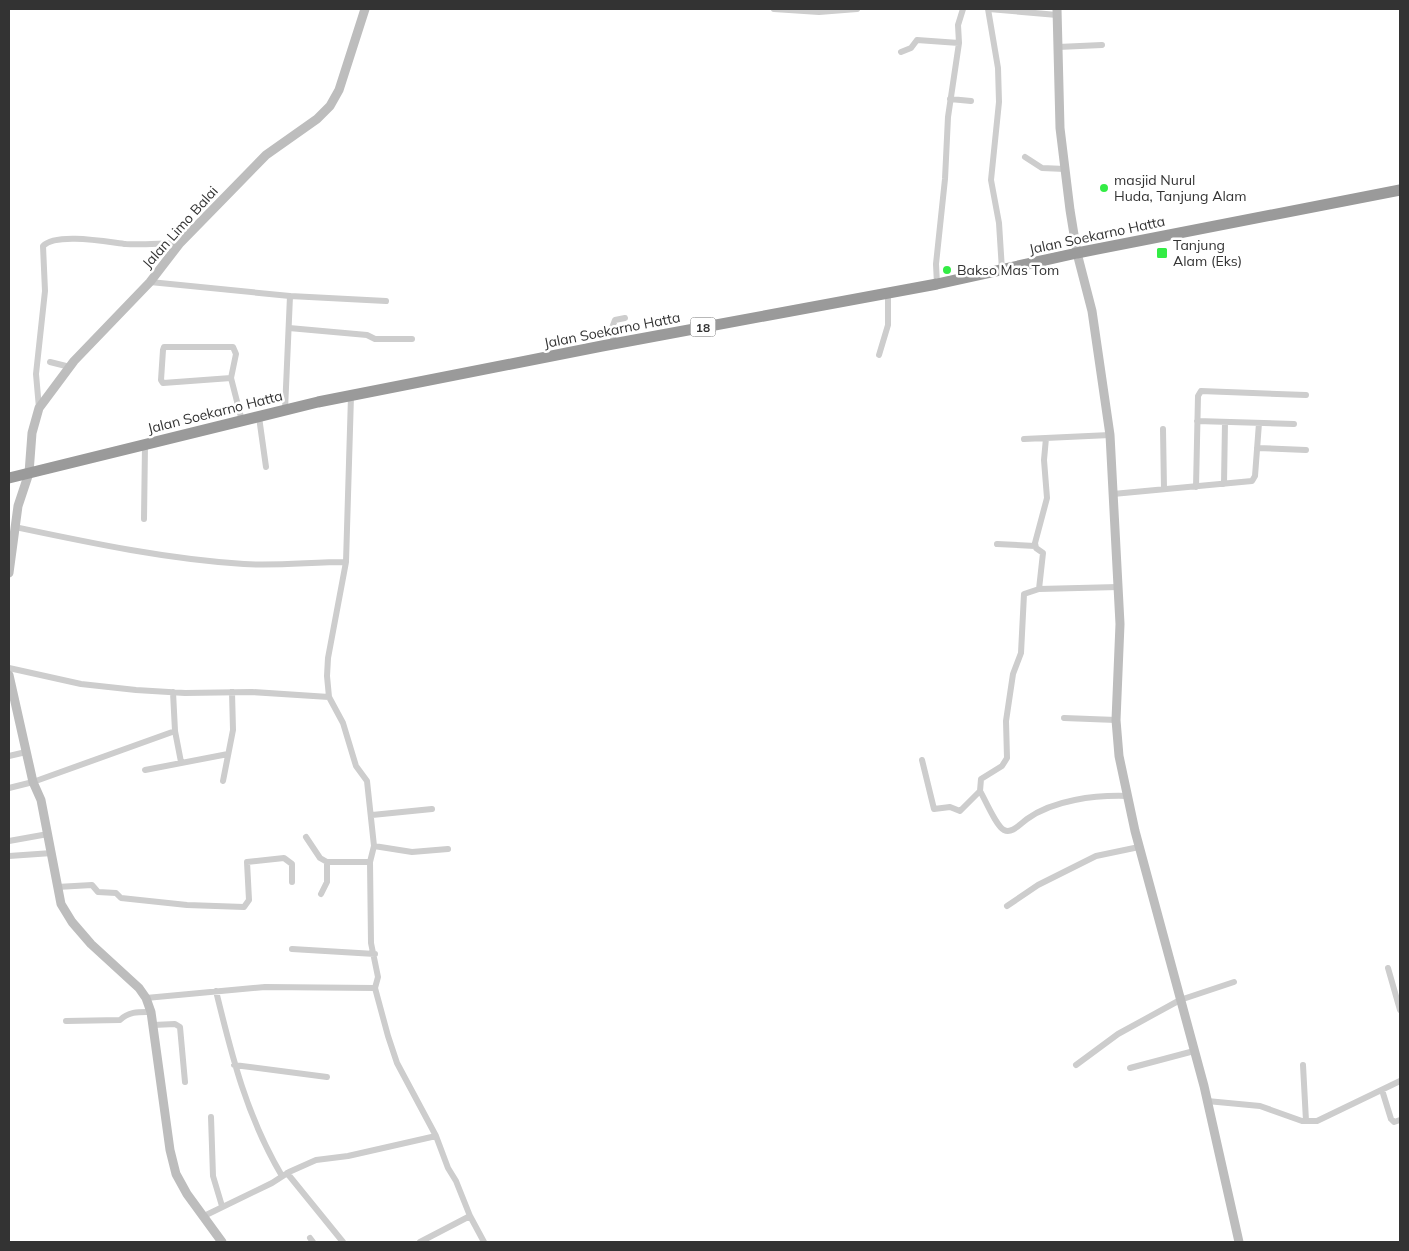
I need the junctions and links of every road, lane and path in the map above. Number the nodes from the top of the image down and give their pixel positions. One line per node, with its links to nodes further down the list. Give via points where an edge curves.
1 (365, 9): 16 (street, Jalan Limo Balai, via 339,90 330,106 266,155)
2 (774, 9): 3 (street, via 819,12)
3 (858, 9)
4 (964, 9): 7 (street, via 958,24)
5 (989, 9): 6 (street); 18 (street, via 998,68 999,102 991,180 999,222)
6 (1057, 12): 9 (street)
7 (959, 43): 10 (street, via 917,40 912,48); 11 (street)
8 (1102, 44): 9 (street)
9 (1058, 47): 14 (street, via 1060,128)
10 (902, 52)
11 (950, 99): 12 (street); 20 (street)
12 (971, 101)
13 (1025, 157): 14 (street, via 1042,168)
14 (1065, 169): 17 (street)
15 (1400, 190): 17 (highway, Jalan Soekarno Hatta / 18)
16 (180, 243): 19 (street, Jalan Limo Balai); 34 (street, via 55,240 43,246 45,291 36,374)
17 (1077, 253): 18 (highway, Jalan Soekarno Hatta / 18); 43 (street, via 1092,311)
18 (1002, 270): 20 (highway, Jalan Soekarno Hatta / 18)
19 (150, 282): 22 (street); 30 (street, Jalan Limo Balai)
20 (937, 284): 21 (highway, Jalan Soekarno Hatta / 18)
21 (888, 292): 27 (highway, Jalan Soekarno Hatta / 18); 28 (street, via 888,325)
22 (290, 296): 23 (street); 25 (street)
23 (386, 301)
24 (625, 318): 27 (street, via 613,323)
25 (289, 328): 26 (street, via 367,335 375,339); 35 (street)
26 (412, 339)
27 (614, 344): 33 (highway, Jalan Soekarno Hatta / 18)
28 (879, 355)
29 (50, 362): 30 (street)
30 (70, 367): 34 (street, Jalan Limo Balai)
31 (231, 378): 31 (street, via 236,354 233,348 164,347 162,350 161,380 164,383); 37 (street)
32 (1306, 395): 38 (street, via 1205,390 1198,396)
33 (351, 396): 35 (highway, Jalan Soekarno Hatta / 18); 61 (street)
34 (39, 408): 50 (street, Jalan Limo Balai, via 32,433)
35 (285, 410): 36 (highway, Jalan Soekarno Hatta / 18)
36 (259, 416): 37 (highway, Jalan Soekarno Hatta / 18); 49 (street)
37 (242, 421): 46 (highway, Jalan Soekarno Hatta / 18)
38 (1197, 421): 39 (street); 53 (street)
39 (1225, 422): 40 (street); 52 (street)
40 (1259, 424): 41 (street); 47 (street)
41 (1294, 424)
42 (1163, 429): 54 (street)
43 (1110, 436): 44 (street); 55 (street)
44 (1046, 438): 45 (street); 59 (street, via 1047,498)
45 (1024, 439)
46 (145, 445): 50 (highway, Jalan Soekarno Hatta / 18); 56 (street)
47 (1256, 448): 48 (street); 52 (street, via 1252,481)
48 (1306, 450)
49 (266, 467)
50 (29, 473): 51 (highway, Jalan Soekarno Hatta / 18); 57 (street, Jalan Limo Balai)
51 (9, 478)
52 (1224, 484): 53 (street)
53 (1196, 486): 54 (street)
54 (1164, 489): 55 (street)
55 (1112, 494): 63 (street)
56 (144, 520)
57 (15, 527): 60 (street, Jalan Limo Balai); 61 (street, via 149,554 276,565)
58 (997, 544): 59 (street)
59 (1035, 546): 64 (street, via 1043,553)
60 (10, 553): 62 (street, Jalan Limo Balai)
61 (346, 562): 69 (street, via 328,658)
62 (9, 573)
63 (1118, 587): 64 (street); 71 (street, via 1120,624)
64 (1039, 589): 82 (street, via 1027,591 1022,599 1021,653 1013,674 1006,721 1007,758 1002,766 981,780)
65 (9, 668): 67 (street, via 81,684)
66 (9, 675): 73 (street)
67 (173, 692): 68 (street); 72 (street)
68 (232, 692): 69 (street); 74 (street)
69 (329, 697): 85 (street, via 343,723 356,766 367,781)
70 (1064, 718): 71 (street)
71 (1116, 720): 83 (street)
72 (175, 731): 77 (street); 80 (street)
73 (26, 752): 75 (street); 80 (street)
74 (228, 754): 77 (street); 79 (street)
75 (9, 756)
76 (922, 760): 82 (street, via 934,809 950,807 960,811)
77 (181, 762): 78 (street)
78 (144, 770)
79 (223, 781)
80 (33, 782): 81 (street); 86 (street, via 41,800)
81 (9, 788)
82 (980, 791): 83 (street, via 999,826 1006,831 1011,831 1038,812 1057,806 1100,796)
83 (1127, 796): 90 (street)
84 (432, 809): 85 (street)
85 (372, 815): 89 (street)
86 (48, 834): 88 (street); 92 (street)
87 (306, 837): 94 (street, via 320,858)
88 (9, 841)
89 (374, 846): 91 (street, via 412,852); 95 (street)
90 (1139, 847): 99 (street, via 1096,856 1038,885); 107 (street)
91 (448, 850)
92 (52, 853): 93 (street); 97 (street)
93 (9, 856)
94 (327, 862): 95 (street); 98 (street, via 327,882)
95 (370, 862): 101 (street, via 371,943)
96 (292, 882): 97 (street, via 292,864 284,858 247,862 249,900 244,907 121,898 116,893 98,892 92,886)
97 (57, 887): 106 (street, via 61,904 72,922)
98 (321, 894)
99 (1007, 906)
100 (292, 950): 101 (street)
101 (375, 954): 104 (street, via 378,977)
102 (1388, 968): 108 (street)
103 (1234, 982): 107 (street)
104 (375, 988): 105 (street, via 265,987); 125 (street, via 397,1063)
105 (216, 991): 106 (street); 113 (street)
106 (146, 998): 109 (street)
107 (1180, 1000): 112 (street); 114 (street, via 1118,1034)
108 (1400, 1010)
109 (151, 1012): 110 (street, via 132,1013 120,1020); 111 (street)
110 (66, 1021)
111 (153, 1025): 119 (street, via 175,1024 180,1027); 128 (street, via 173,1161 182,1186)
112 (1194, 1051): 116 (street); 121 (street)
113 (234, 1065): 117 (street); 126 (street, via 249,1113 264,1146)
114 (1076, 1065)
115 (1303, 1065): 124 (street)
116 (1130, 1068)
117 (326, 1077)
118 (1400, 1081): 120 (street)
119 (185, 1082)
120 (1382, 1090): 123 (street, via 1392,1121); 124 (street, via 1321,1120)
121 (1208, 1101): 124 (street, via 1260,1106); 134 (street)
122 (211, 1117): 127 (street, via 213,1176)
123 (1400, 1120)
124 (1306, 1121)
125 (436, 1136): 126 (street, via 316,1160); 129 (street)
126 (284, 1174): 127 (street); 131 (street)
127 (222, 1206): 128 (street)
128 (204, 1216): 130 (street)
129 (470, 1216): 132 (street); 133 (street)
130 (222, 1242)
131 (343, 1242)
132 (420, 1242)
133 (484, 1242)
134 (1239, 1242)

